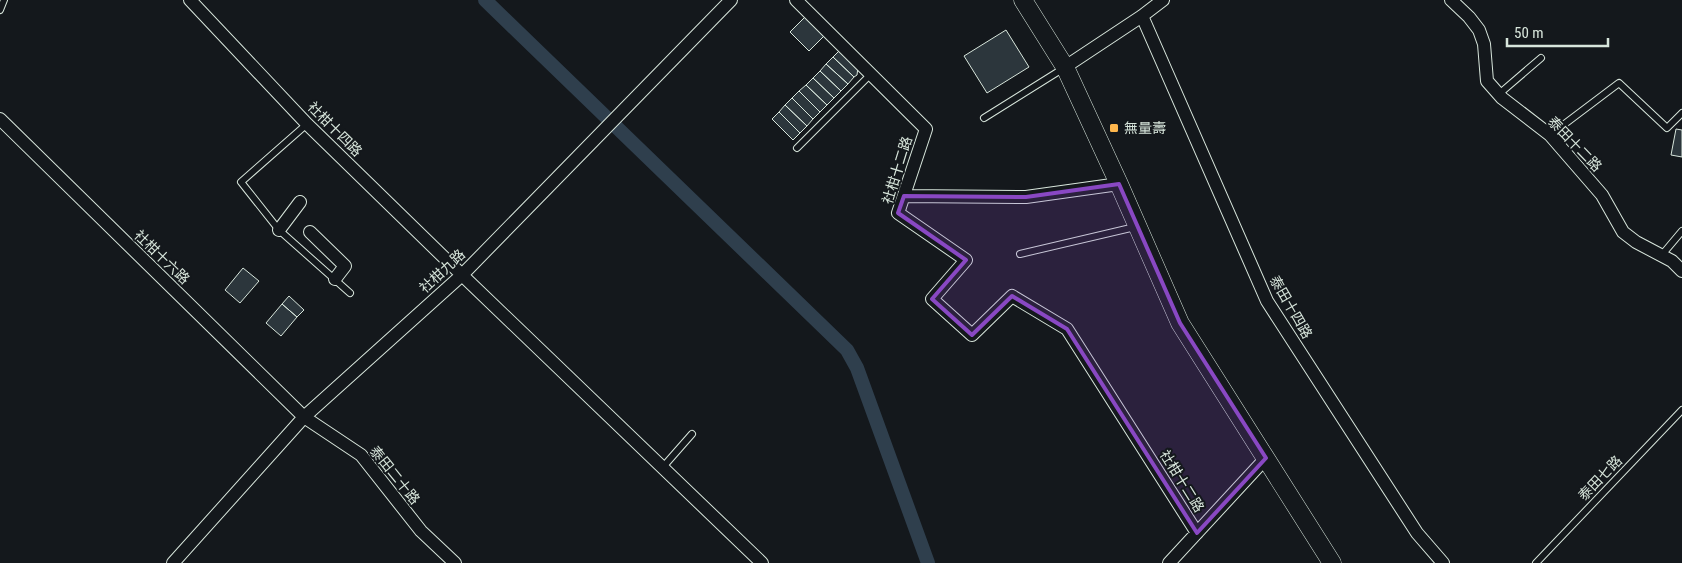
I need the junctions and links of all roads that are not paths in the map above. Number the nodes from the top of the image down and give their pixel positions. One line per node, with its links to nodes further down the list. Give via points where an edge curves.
1 (4, 0): 8 (lane)
2 (190, 0): 17 (street, 社柑十四路)
3 (731, 0): 30 (street, 社柑九路)
4 (796, 0): 12 (street, 社柑十二路)
5 (1023, 0): 11 (street)
6 (1163, 0): 9 (street)
7 (1451, 0): 13 (street, 泰田十二路, via 1479,30 1484,44 1487,81)
8 (0, 10)
9 (1142, 16): 11 (street); 44 (street, 泰田十四路, via 1267,301 1417,533)
10 (1541, 58): 13 (lane)
11 (1065, 67): 15 (lane); 20 (street)
12 (871, 74): 19 (lane); 21 (street, 社柑十二路, via 926,129)
13 (1499, 94): 18 (street, 泰田十二路)
14 (1682, 113): 18 (lane, via 1667,128 1619,83)
15 (984, 118)
16 (0, 119): 34 (street, 社柑十六路)
17 (307, 124): 24 (lane, via 241,182); 30 (street, 社柑十四路)
18 (1550, 136): 28 (street, 泰田十二路, via 1602,195 1623,232)
19 (797, 148)
20 (1119, 184): 21 (street, via 1026,197); 23 (street)
21 (904, 196): 38 (street, 社柑十二路, via 898,213 966,260 932,299 972,335 1012,296 1068,329)
22 (300, 202): 24 (street)
23 (1138, 227): 27 (lane); 36 (street, via 1180,323)
24 (279, 230): 31 (lane)
25 (1682, 231): 28 (lane)
26 (310, 232): 31 (street, via 345,266)
27 (1020, 254)
28 (1662, 256): 29 (street, 泰田十二路)
29 (1682, 271)
30 (462, 275): 34 (street, 社柑九路); 37 (street, 社柑十四路)
31 (334, 279): 32 (lane)
32 (350, 293)
33 (1682, 410): 45 (lane, 泰田七路)
34 (304, 417): 39 (street, 社柑九路); 40 (street, 泰田二十路, via 361,455 421,531)
35 (692, 434): 37 (lane)
36 (1266, 458): 38 (street); 43 (street)
37 (663, 467): 41 (street, 社柑十四路)
38 (1197, 533): 42 (street)
39 (173, 563)
40 (454, 563)
41 (762, 563)
42 (1169, 563)
43 (1332, 563)
44 (1443, 563)
45 (1536, 563)

